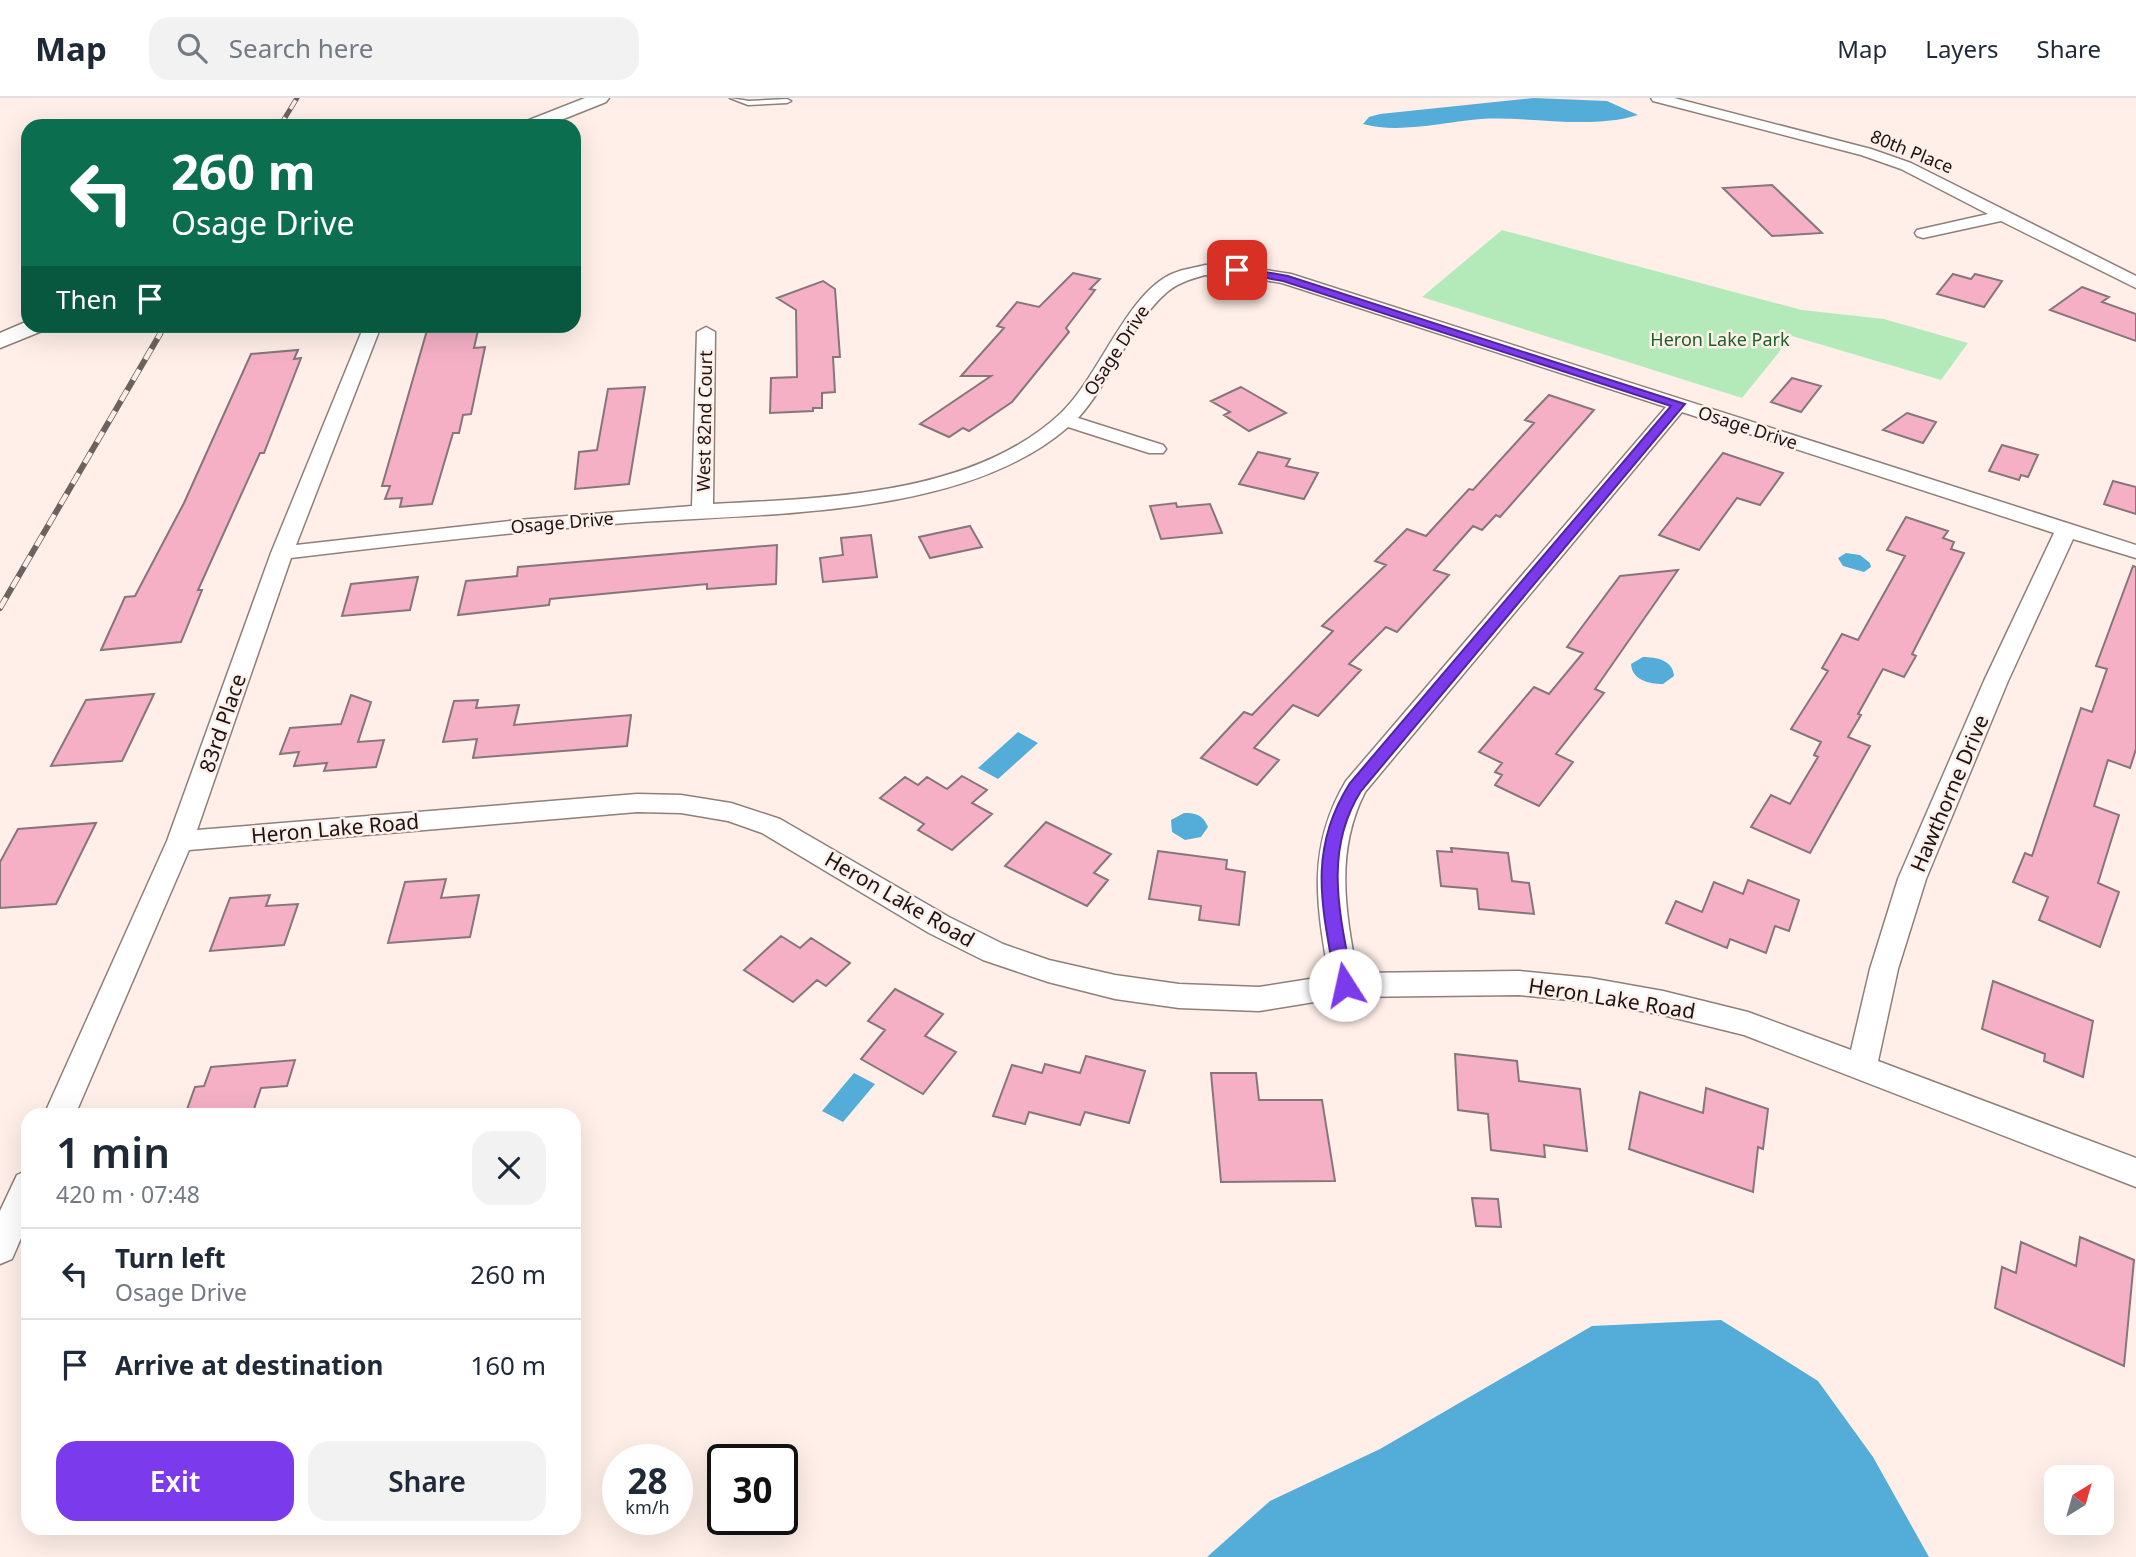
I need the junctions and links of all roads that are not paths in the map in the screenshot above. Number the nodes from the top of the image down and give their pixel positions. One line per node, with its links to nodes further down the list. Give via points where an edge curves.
1 (734, 98): 4 (lane, via 748,103)
2 (1658, 98): 6 (street, 80th Place, via 1866,152 1906,166)
3 (587, 100): 5 (street)
4 (787, 101)
5 (545, 119)
6 (2005, 215): 7 (street); 8 (street, 80th Place)
7 (1923, 233)
8 (2136, 283)
9 (21, 332): 12 (street)
10 (706, 332): 16 (street, West 82nd Court)
11 (370, 333): 19 (street, 83rd Place)
12 (0, 341)
13 (1679, 404): 14 (street, Osage Drive, via 1285,278 1222,269 1193,272 1158,288 1087,396); 17 (street, Osage Drive); 21 (street, via 1341,809 1333,835 1328,890)
14 (1066, 420): 15 (street); 16 (street, Osage Drive, via 995,464 942,483 876,497)
15 (1156, 449)
16 (702, 510): 19 (street, Osage Drive, via 492,527)
17 (2066, 530): 18 (street, Osage Drive); 22 (street, Hawthorne Drive, via 1912,879 1884,969)
18 (2136, 552)
19 (282, 553): 20 (street, 83rd Place)
20 (180, 841): 21 (street, Heron Lake Road, via 637,803 681,804 731,812 771,826 939,925 993,952 1048,971 1179,996 1259,999); 23 (street, 83rd Place)
21 (1345, 985): 22 (street, Heron Lake Road, via 1519,983 1590,990 1748,1024)
22 (1862, 1066): 24 (street, Heron Lake Road)
23 (62, 1108)
24 (2136, 1173)
25 (21, 1201): 26 (street)
26 (0, 1248)

